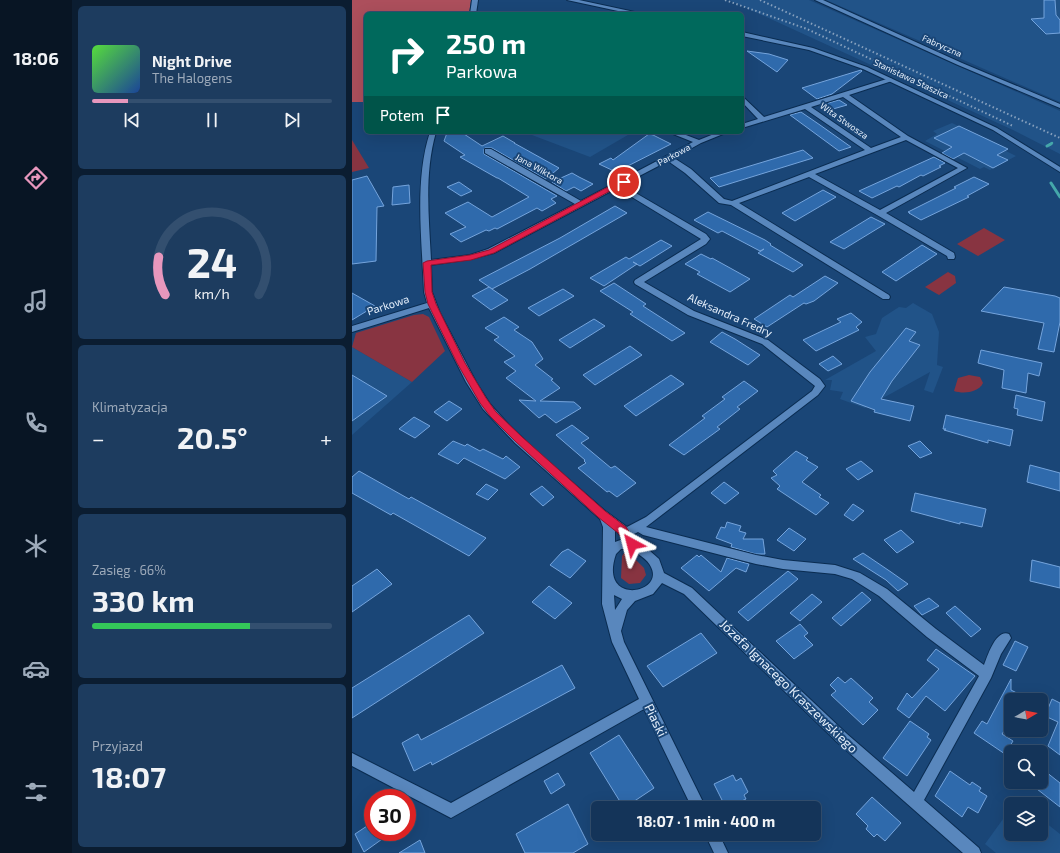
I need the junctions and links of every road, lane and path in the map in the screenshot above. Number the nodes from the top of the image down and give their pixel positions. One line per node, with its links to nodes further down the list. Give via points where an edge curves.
1 (475, 0): 4 (street)
2 (570, 0): 5 (street)
3 (818, 0): 11 (street, Fabryczna)
4 (473, 12)
5 (631, 12)
6 (744, 34): 7 (street, Stanisława Staszica, via 823,53)
7 (890, 80): 8 (street); 22 (street, Stanisława Staszica, via 995,129)
8 (844, 94): 10 (street); 17 (street)
9 (744, 100): 12 (street)
10 (806, 106): 12 (street); 20 (street, Wita Stwosza)
11 (1060, 106)
12 (762, 119): 13 (street)
13 (744, 125)
14 (433, 134): 29 (street, via 426,151 425,163)
15 (677, 134): 18 (street)
16 (720, 134): 18 (street, Parkowa)
17 (906, 138): 20 (street); 27 (street, via 963,168)
18 (699, 142): 21 (street, Parkowa)
19 (488, 151): 26 (street, Jana Wiktora)
20 (871, 151): 23 (street)
21 (668, 158): 24 (street, Parkowa); 25 (street, via 688,171 722,201)
22 (1060, 170)
23 (809, 174): 25 (street); 27 (street)
24 (617, 185): 26 (street, Parkowa); 34 (street, Aleksandra Fredry, via 706,239 638,282 691,313 766,342 820,386 815,393)
25 (733, 203): 30 (street)
26 (581, 204): 29 (street, Parkowa, via 491,251 471,257)
27 (880, 213): 28 (street)
28 (951, 257)
29 (427, 263): 31 (street, via 428,292)
30 (886, 297)
31 (432, 304): 32 (street, Parkowa); 33 (street, via 463,367 493,414)
32 (352, 329)
33 (604, 516): 36 (street); 38 (street, via 608,527)
34 (650, 520): 35 (street); 36 (street)
35 (643, 531): 37 (street); 44 (street, via 774,564 829,568 855,576 869,583)
36 (625, 534): 37 (street)
37 (634, 545): 38 (street, via 619,544); 39 (street, via 655,563)
38 (609, 555): 40 (street)
39 (659, 576): 41 (street, via 650,590); 48 (street, Józefa Ignacego Kraszewskiego, via 688,590 842,738)
40 (608, 580): 41 (street, via 617,592); 42 (street, Piaski, via 608,604)
41 (632, 596): 42 (street, via 622,608)
42 (615, 631): 45 (street, Piaski)
43 (1005, 638): 44 (street, via 996,651)
44 (987, 674): 48 (street)
45 (647, 701): 46 (street, via 451,811); 47 (street, Piaski)
46 (352, 760)
47 (697, 801)
48 (915, 803): 49 (street, Józefa Ignacego Kraszewskiego)
49 (974, 853)

